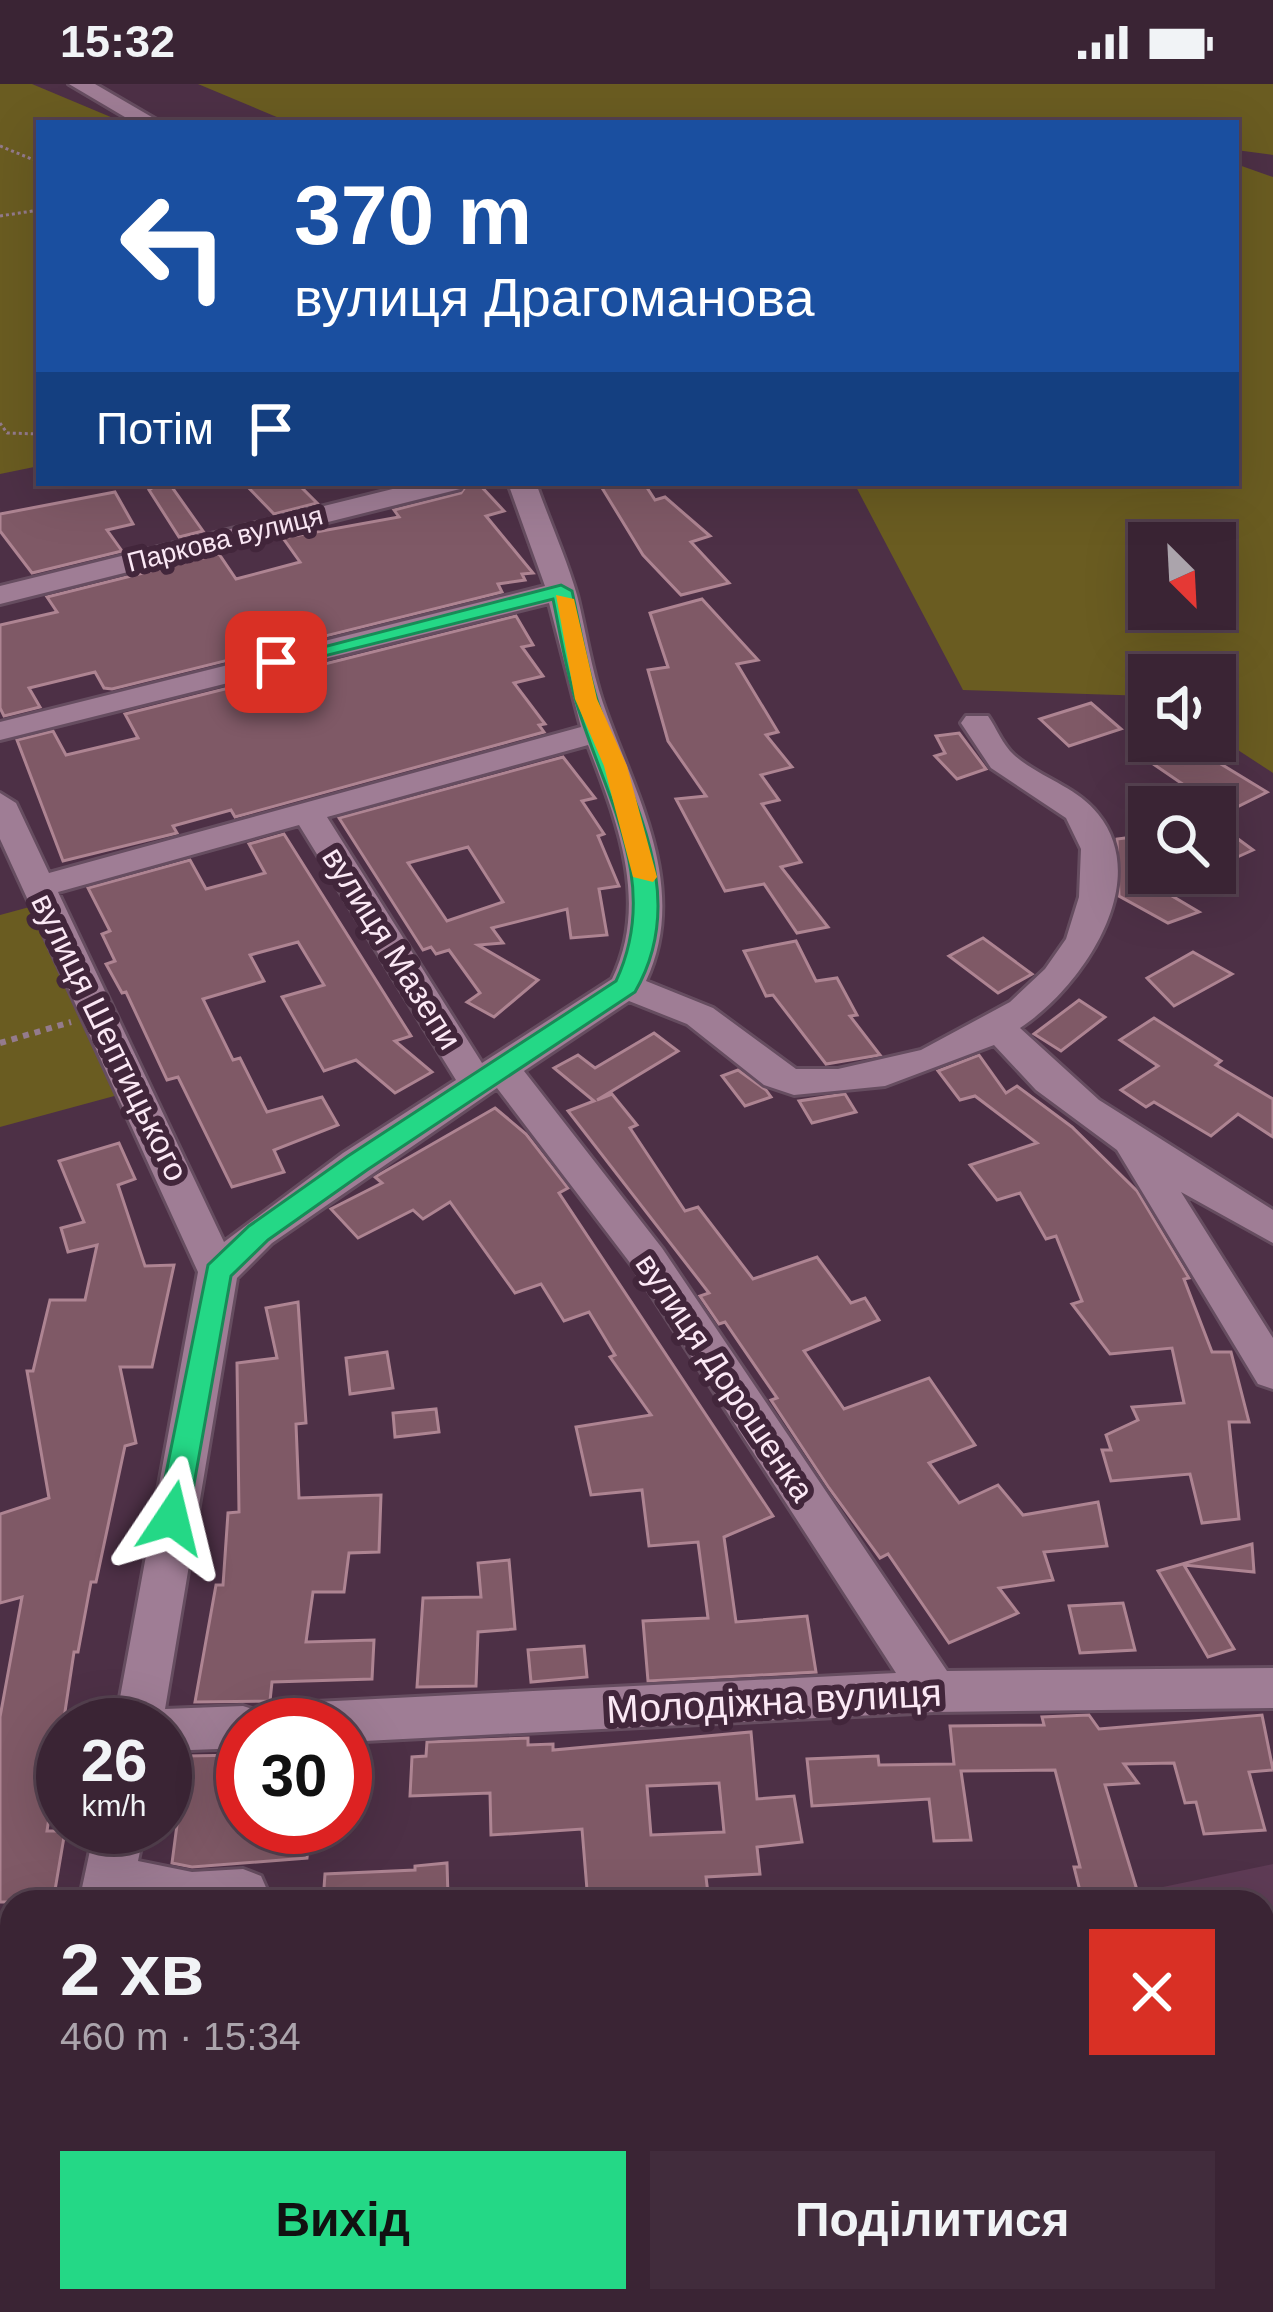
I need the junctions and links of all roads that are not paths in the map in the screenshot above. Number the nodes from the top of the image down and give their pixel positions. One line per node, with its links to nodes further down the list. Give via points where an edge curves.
1 (79, 84): 2 (street)
2 (145, 120)
3 (438, 486): 6 (street, Паркова вулиця)
4 (523, 486): 5 (street)
5 (561, 591): 8 (street); 9 (street, via 586,699)
6 (0, 595)
7 (977, 723): 14 (street, via 1000,760 1094,830 1100,867 1084,946)
8 (0, 731)
9 (602, 731): 11 (street, вулиця Мазепи); 13 (street, via 644,866 647,904)
10 (0, 803): 12 (street, вулиця Шептицького)
11 (306, 809): 12 (street, вулиця Мазепи); 15 (street, вулиця Мазепи)
12 (37, 887): 18 (street, вулиця Шептицького)
13 (626, 986): 14 (street, via 700,1016 794,1082 919,1062); 15 (street)
14 (1002, 1029): 16 (street, via 1028,1063)
15 (491, 1079): 18 (street, via 259,1233); 21 (street, вулиця Дорошенка, via 648,1258)
16 (1131, 1140): 17 (street); 19 (street)
17 (1273, 1229)
18 (218, 1272): 22 (street)
19 (1273, 1373)
20 (1273, 1688): 21 (street, Молодіжна вулиця)
21 (934, 1692): 23 (street, Молодіжна вулиця)
22 (144, 1698)
23 (372, 1720)
24 (114, 1854): 25 (street)
25 (106, 1890)

